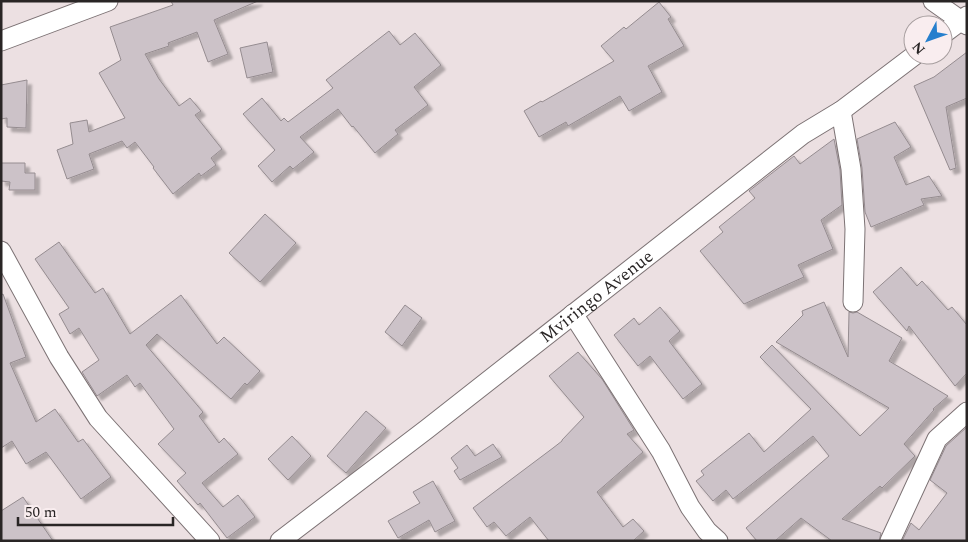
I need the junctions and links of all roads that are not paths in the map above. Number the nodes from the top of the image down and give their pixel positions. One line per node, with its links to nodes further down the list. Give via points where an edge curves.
1 (108, 1): 5 (street)
2 (933, 1): 3 (street)
3 (965, 21): 4 (street)
4 (953, 28)
5 (1, 41)
6 (903, 64): 7 (street, Mviringo Avenue)
7 (841, 110): 9 (street, via 851,169 855,229); 10 (street, Mviringo Avenue, via 795,140)
8 (1, 251): 12 (street, via 59,356 98,418)
9 (853, 302)
10 (573, 314): 13 (street, Mviringo Avenue); 14 (street, via 661,451 690,507)
11 (967, 412): 15 (street, via 937,440)
12 (210, 541)
13 (280, 541)
14 (718, 541)
15 (890, 541)

